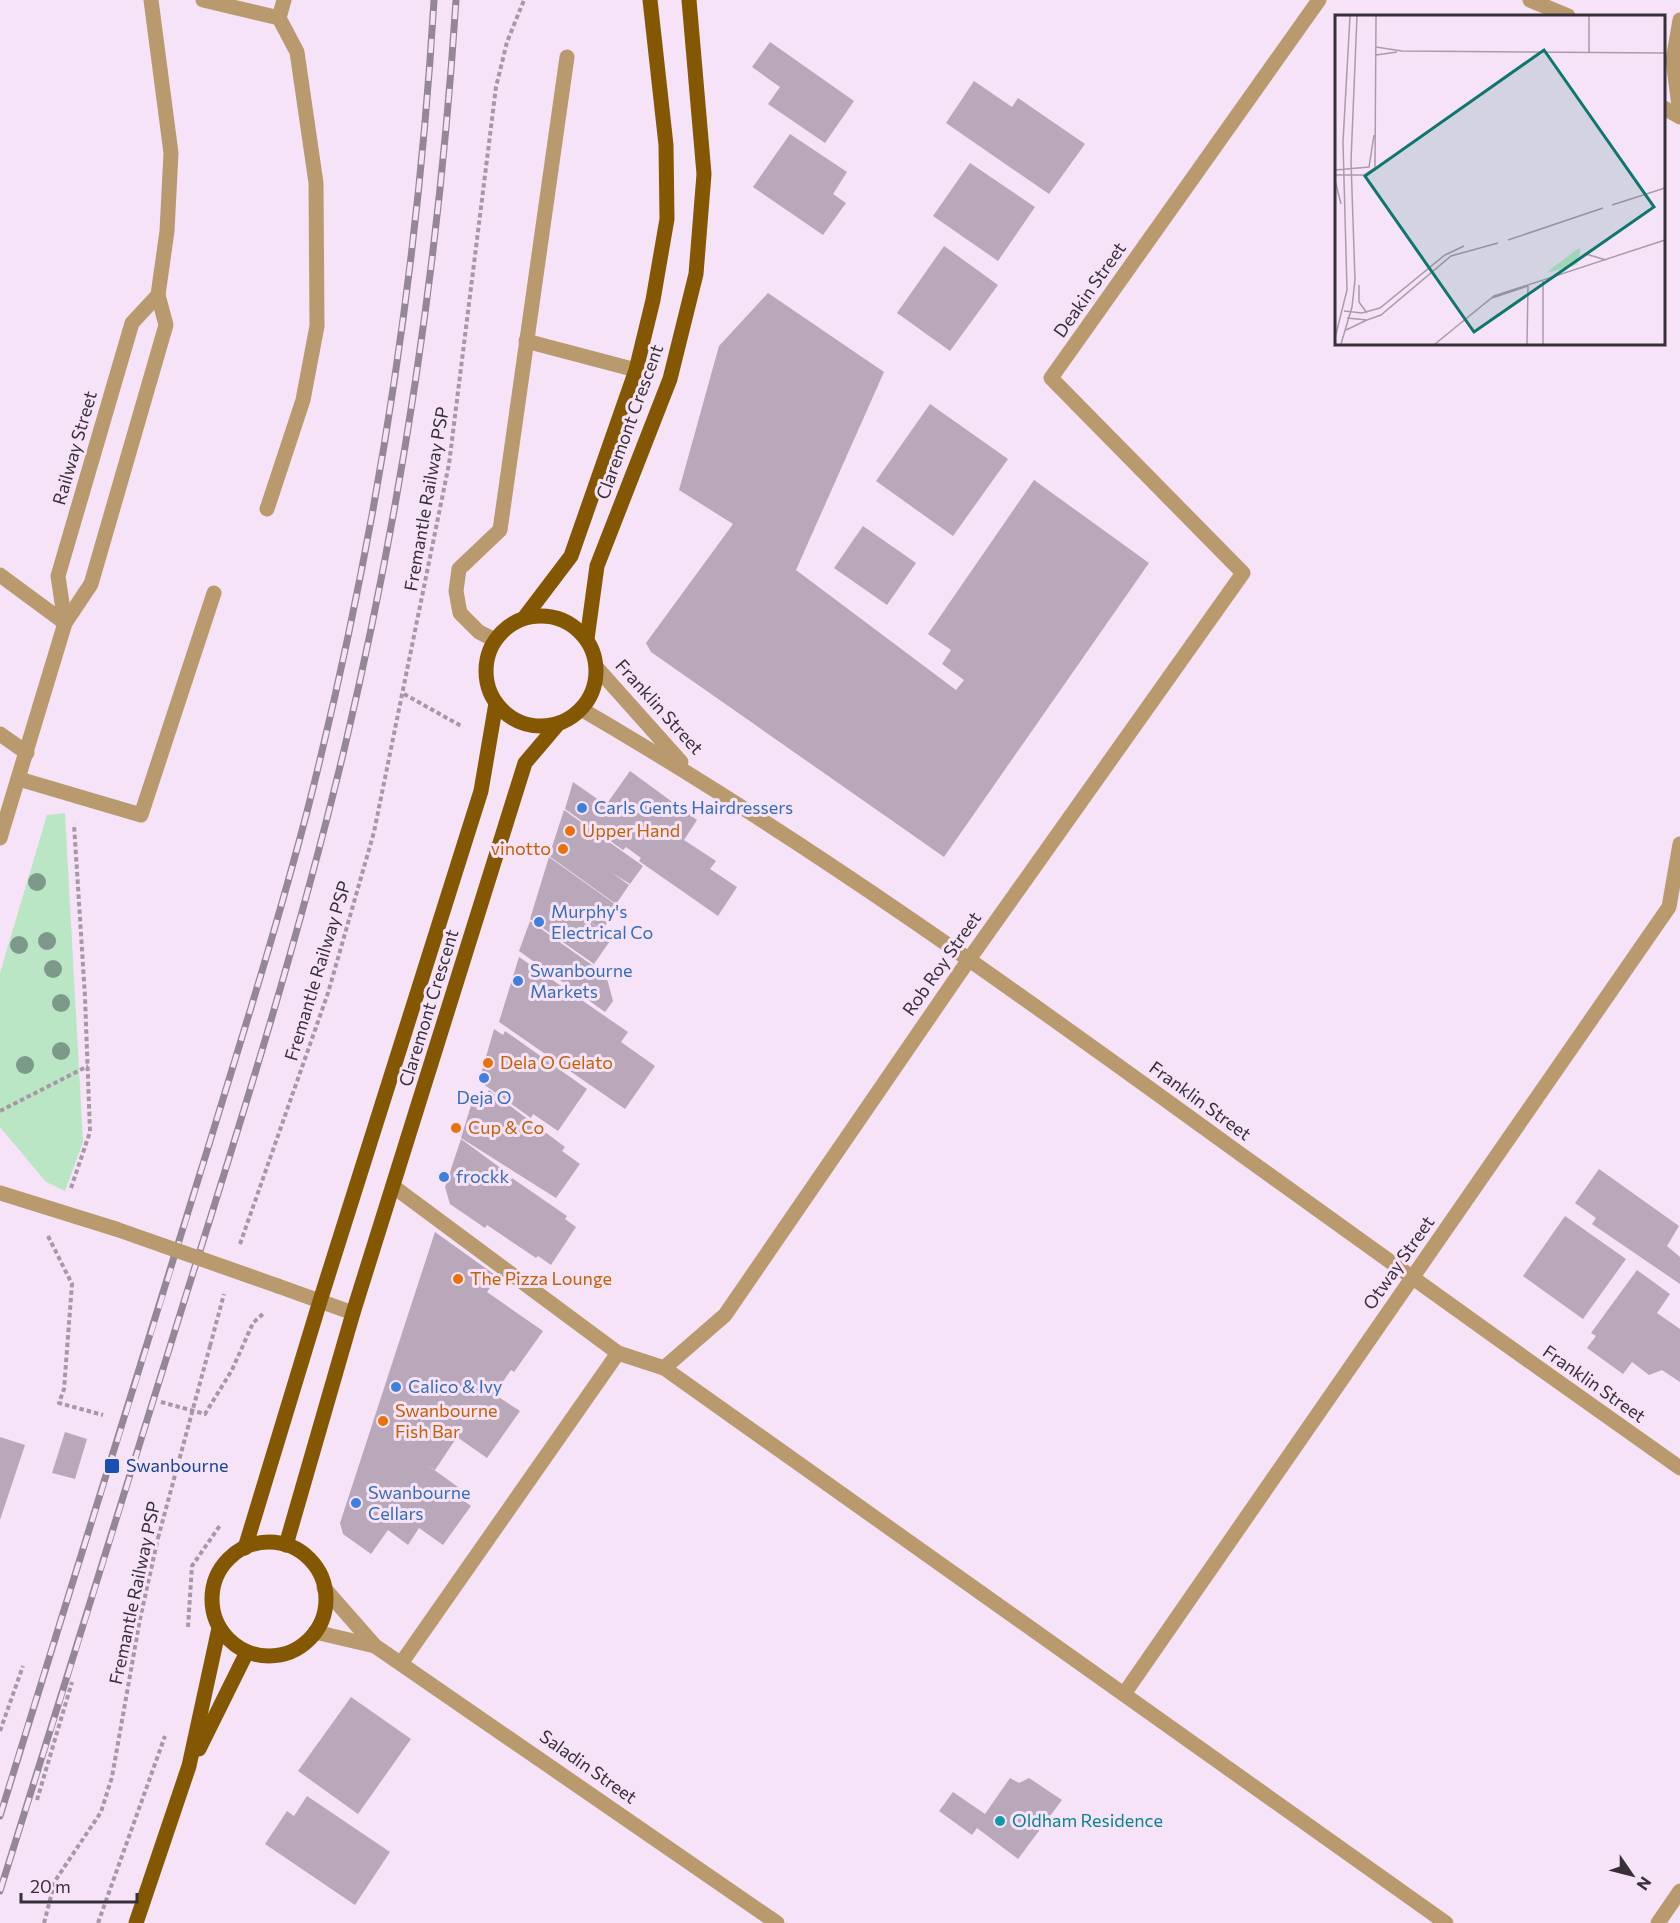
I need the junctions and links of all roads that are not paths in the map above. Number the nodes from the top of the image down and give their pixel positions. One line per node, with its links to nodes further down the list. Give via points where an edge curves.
1 (151, 0): 16 (street, Railway Street, via 171,153 167,231)
2 (203, 0): 11 (street)
3 (284, 0): 11 (street)
4 (650, 0): 18 (main road, Claremont Crescent, via 666,146 668,219)
5 (689, 0): 25 (main road, Claremont Crescent, via 704,174 696,274 670,380 597,566)
6 (1319, 0): 20 (street, Deakin Street, via 1051,378)
7 (1522, 0): 9 (street)
8 (1530, 0): 10 (street)
9 (1541, 15)
10 (1566, 15)
11 (279, 18): 19 (street, via 297,52 316,183 317,326 303,400)
12 (1674, 28): 15 (street, via 1673,60)
13 (567, 57): 17 (street)
14 (1665, 108): 15 (street)
15 (1680, 116)
16 (158, 295): 24 (street, Railway Street, via 166,325 91,584); 24 (street, Railway Street, via 132,323 58,576)
17 (526, 341): 18 (street); 26 (street, via 500,530 459,569 456,591 460,613 479,632)
18 (636, 370): 23 (main road, Claremont Crescent, via 571,556)
19 (267, 509)
20 (1243, 573): 38 (street, Rob Roy Street)
21 (0, 575): 24 (street)
22 (214, 593): 34 (street, via 141,815)
23 (524, 618): 25 (main road, via 559,618 575,626); 26 (main road, via 508,626)
24 (65, 622): 32 (street, Railway Street)
25 (587, 639): 27 (main road)
26 (495, 640): 28 (main road, via 486,672)
27 (597, 668): 29 (main road, via 596,683); 33 (street, Franklin Street)
28 (496, 703): 30 (main road, via 508,716 524,724); 42 (main road, Claremont Crescent, via 481,791)
29 (581, 709): 30 (main road); 33 (street, Franklin Street)
30 (559, 723): 39 (main road, Claremont Crescent, via 525,763)
31 (0, 734): 32 (street)
32 (27, 753): 34 (street, Railway Street)
33 (691, 773): 38 (street, Franklin Street)
34 (19, 779): 35 (street, Railway Street)
35 (0, 838)
36 (1680, 844): 37 (street, Otway Street)
37 (1674, 911): 41 (street, Otway Street)
38 (970, 958): 41 (street, Franklin Street); 45 (street, Rob Roy Street, via 725,1315)
39 (394, 1187): 43 (main road, Claremont Crescent); 44 (street)
40 (1, 1197): 42 (street, bridge, via 116,1229)
41 (1412, 1279): 46 (street, Franklin Street); 55 (street, Otway Street)
42 (320, 1301): 43 (street); 48 (main road, Claremont Crescent)
43 (353, 1313): 47 (main road, Claremont Crescent)
44 (618, 1353): 45 (street); 54 (street)
45 (664, 1368): 55 (street)
46 (1680, 1468)
47 (286, 1545): 48 (main road, via 272,1542); 49 (main road, via 311,1561)
48 (245, 1548): 50 (main road, via 218,1573 212,1591)
49 (324, 1588): 51 (main road, via 325,1604); 52 (street, Saladin Street)
50 (219, 1628): 53 (main road, via 231,1643); 56 (main road)
51 (315, 1632): 52 (street, Saladin Street); 53 (main road, via 302,1646 285,1654)
52 (375, 1646): 54 (street, Saladin Street)
53 (247, 1652): 56 (main road)
54 (402, 1662): 59 (street, Saladin Street)
55 (1124, 1694): 60 (street)
56 (189, 1766): 58 (main road)
57 (1680, 1891): 61 (street)
58 (136, 1923)
59 (777, 1923)
60 (1446, 1923)
61 (1658, 1923)

